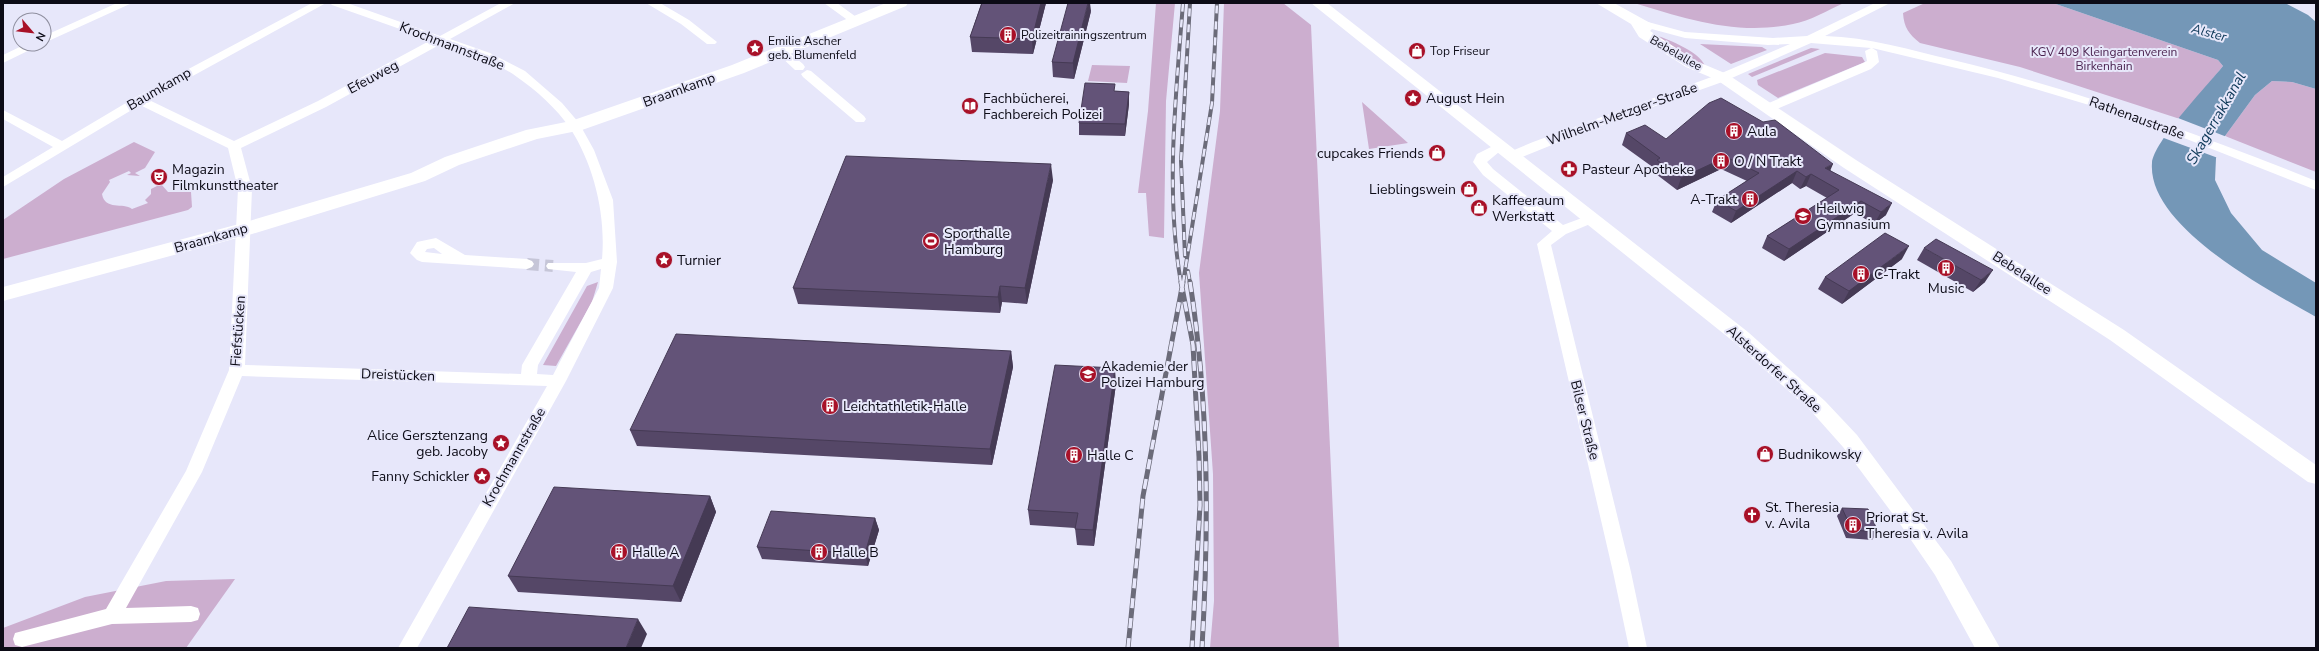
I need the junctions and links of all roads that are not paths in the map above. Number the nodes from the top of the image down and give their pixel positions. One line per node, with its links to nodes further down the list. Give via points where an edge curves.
1 (126, 3): 14 (street)
2 (320, 3): 25 (street, Baumkamp)
3 (336, 3): 16 (street, Krochmannstraße)
4 (509, 3): 16 (street, Efeuweg)
5 (652, 3): 17 (street, via 685,22)
6 (830, 3): 12 (street)
7 (900, 3): 12 (main road, Braamkamp)
8 (1318, 3): 32 (street, Alsterdorfer Straße)
9 (1603, 3): 13 (street, Bebelallee)
10 (1884, 3): 11 (street, Wilhelm-Metzger-Straße)
11 (1847, 20): 15 (street, Wilhelm-Metzger-Straße); 20 (street, Rathenaustraße, via 1851,34)
12 (857, 22): 22 (main road, Braamkamp)
13 (1637, 22): 18 (street, Wilhelm-Metzger-Straße, via 1685,35); 24 (street, Bebelallee, via 1644,34 1691,64)
14 (52, 36)
15 (1811, 38): 18 (street, Wilhelm-Metzger-Straße); 19 (street, Wilhelm-Metzger-Straße); 20 (street, Rathenaustraße)
16 (442, 40): 29 (street, Krochmannstraße, via 486,56 521,74 558,106); 31 (street, Efeuweg, via 322,104)
17 (711, 42)
18 (1768, 42): 19 (street, Wilhelm-Metzger-Straße)
19 (1799, 44): 20 (street, Rathenaustraße); 24 (street, Wilhelm-Metzger-Straße)
20 (1869, 47): 26 (street, via 1873,60 1871,64); 34 (street, Rathenaustraße, via 1926,55 2030,83 2227,150)
21 (18, 52): 23 (street)
22 (782, 52): 28 (street); 29 (main road, Braamkamp)
23 (3, 59)
24 (1722, 78): 26 (street, Bebelallee); 32 (street, Wilhelm-Metzger-Straße)
25 (140, 100): 30 (street, Baumkamp); 31 (street)
26 (1768, 108): 47 (street, Bebelallee, via 1845,161 2117,335)
27 (3, 114): 30 (street)
28 (860, 119)
29 (575, 126): 36 (main road, Braamkamp, via 552,140 442,176 418,177); 39 (street, Krochmannstraße, via 588,150 606,200)
30 (61, 146): 33 (street, Baumkamp)
31 (234, 146): 36 (street, Fiefstücken, via 245,189)
32 (1505, 152): 35 (street, Alsterdorfer Straße); 37 (street, via 1482,157 1480,162 1488,172)
33 (3, 183)
34 (2316, 186)
35 (1590, 219): 37 (street, Bilser Straße); 53 (street, Alsterdorfer Straße, via 1741,337 1818,406 1850,442 1906,515 1942,568)
36 (245, 229): 43 (main road, Braamkamp); 44 (street, Fiefstücken)
37 (1561, 231): 52 (street, Bilser Straße, via 1544,244)
38 (462, 260): 40 (street)
39 (610, 262): 42 (street); 46 (street, Krochmannstraße, via 606,288)
40 (527, 264)
41 (553, 266): 42 (street)
42 (586, 268): 45 (street, via 530,365)
43 (3, 294)
44 (237, 370): 45 (street, Dreistücken); 49 (street, Fiefstücken, via 194,472)
45 (528, 380): 46 (street, Dreistücken)
46 (558, 381): 51 (street, Krochmannstraße)
47 (2316, 476)
48 (191, 614): 49 (street)
49 (112, 616): 50 (street)
50 (22, 639)
51 (407, 648)
52 (1638, 648)
53 (1988, 648)

